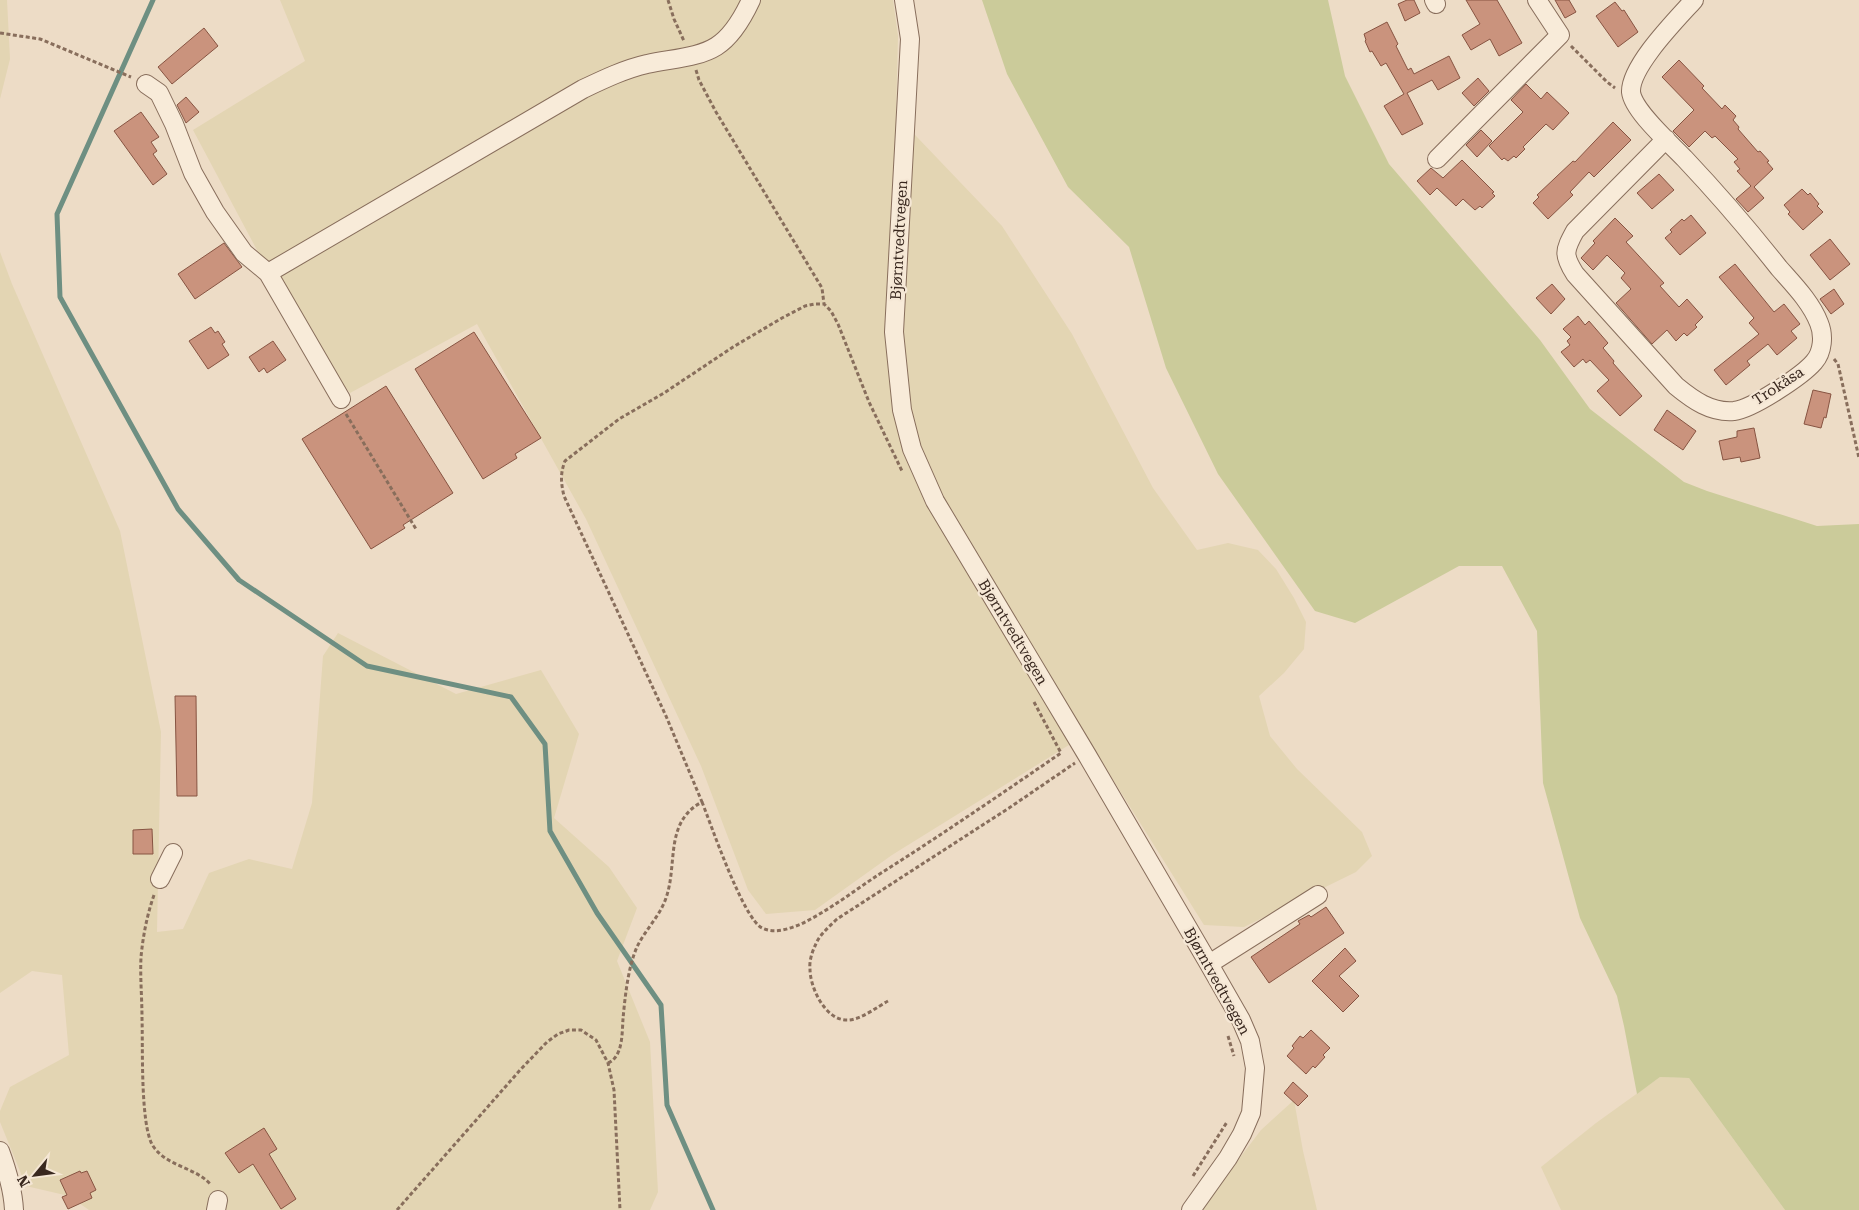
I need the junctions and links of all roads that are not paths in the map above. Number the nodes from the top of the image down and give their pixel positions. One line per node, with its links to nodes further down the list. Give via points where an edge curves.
1 (751, 0): 8 (street, via 734,30 712,49 692,57 629,69 583,89)
2 (904, 0): 13 (street, Bjørntvedtvegen, via 910,39 894,332 902,410 912,449 935,501)
3 (1537, 0): 7 (street, via 1560,35)
4 (1694, 0): 6 (street, via 1663,34 1633,78 1631,93 1642,114)
5 (146, 84): 8 (street, via 159,93 193,173 214,212 244,253)
6 (1666, 139): 6 (street, Trokåsa, via 1575,231 1565,249 1566,261 1676,386 1694,401 1715,409 1735,411 1758,402 1815,361 1823,341 1820,324 1793,284)
7 (1437, 159)
8 (268, 273): 9 (street)
9 (341, 399)
10 (173, 853): 11 (street)
11 (160, 879)
12 (1318, 895): 13 (street)
13 (1209, 964): 16 (street, Bjørntvedtvegen, via 1250,1041 1255,1068 1254,1091 1251,1113 1242,1134)
14 (0, 1151): 15 (street, via 8,1173)
15 (14, 1210)
16 (1191, 1210)

